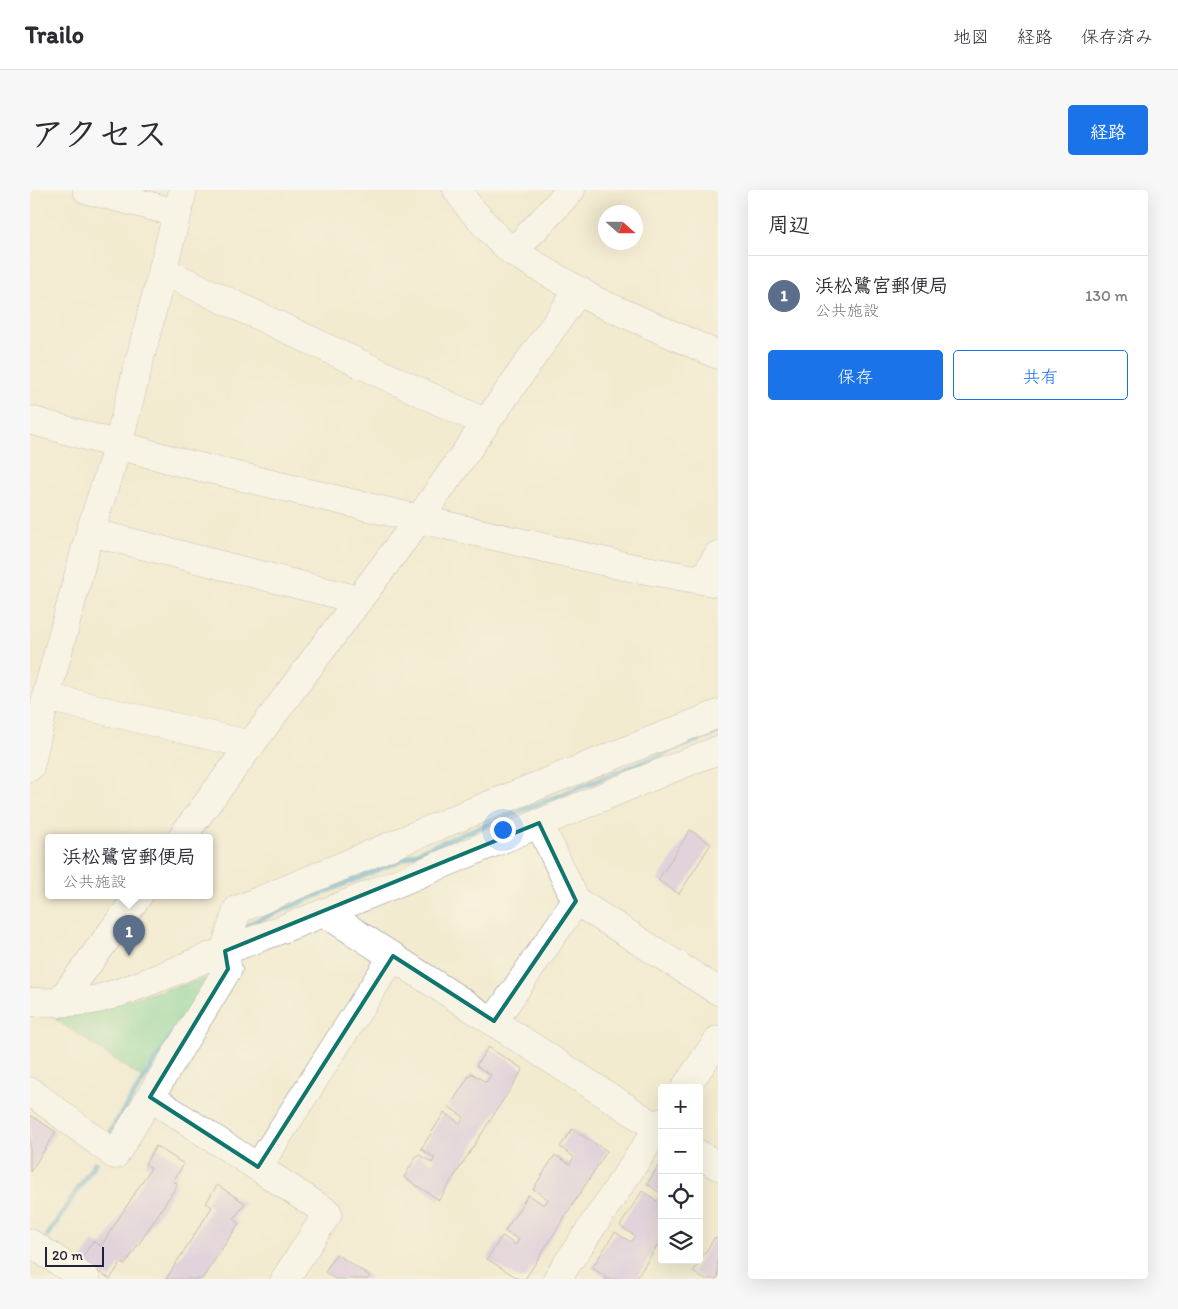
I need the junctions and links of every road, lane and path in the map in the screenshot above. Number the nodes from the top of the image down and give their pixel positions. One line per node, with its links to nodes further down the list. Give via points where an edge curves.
1 (87, 190): 4 (street)
2 (457, 190): 5 (street)
3 (571, 190): 5 (street)
4 (181, 202): 6 (street)
5 (513, 252): 7 (street)
6 (163, 271): 10 (street); 11 (street)
7 (579, 290): 8 (street, via 594,300); 10 (street)
8 (718, 355)
9 (30, 420): 11 (street)
10 (486, 423): 12 (street)
11 (118, 444): 12 (street, via 179,462); 13 (street)
12 (419, 519): 15 (street, via 624,566); 16 (street)
13 (90, 532): 16 (street); 17 (street)
14 (718, 555): 15 (street)
15 (710, 581)
16 (360, 600): 19 (street)
17 (46, 697): 19 (street); 21 (street)
18 (718, 714): 27 (street, via 237,910)
19 (251, 745): 23 (street)
20 (718, 750): 22 (street)
21 (30, 767)
22 (539, 823): 25 (street); 26 (street)
23 (184, 834)
24 (136, 899): 31 (street)
25 (576, 901): 29 (street); 32 (street)
26 (325, 913): 27 (street); 28 (street)
27 (231, 952): 31 (street, via 100,999); 36 (street)
28 (394, 956): 32 (street); 41 (street)
29 (718, 991)
30 (30, 1002): 31 (street)
31 (59, 1003)
32 (494, 1021): 37 (street)
33 (718, 1040): 34 (street)
34 (688, 1084)
35 (30, 1091): 36 (street, via 115,1154)
36 (150, 1097): 41 (street)
37 (658, 1126)
38 (659, 1129): 45 (street)
39 (703, 1157): 40 (street)
40 (718, 1166)
41 (258, 1167): 44 (street, via 328,1213)
42 (30, 1243): 43 (street)
43 (86, 1279)
44 (284, 1279)
45 (557, 1279)

